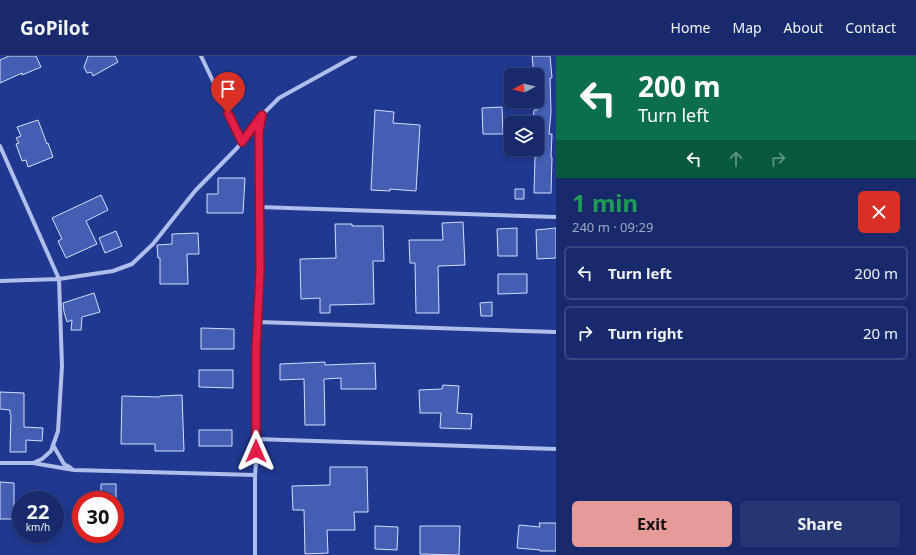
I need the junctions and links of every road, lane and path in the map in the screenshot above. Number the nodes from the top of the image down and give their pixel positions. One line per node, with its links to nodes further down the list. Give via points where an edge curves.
1 (201, 56): 4 (street)
2 (355, 56): 3 (street, via 278,98)
3 (262, 115): 4 (street); 6 (street, via 259,132)
4 (242, 142): 8 (street, via 195,191 153,244 132,264 113,270)
5 (0, 146): 8 (street)
6 (259, 207): 7 (street); 10 (street)
7 (556, 217)
8 (59, 279): 9 (street); 13 (street, via 62,366 58,431)
9 (0, 281)
10 (258, 322): 11 (street); 12 (street)
11 (556, 332)
12 (256, 439): 14 (street); 18 (street)
13 (53, 445): 16 (street, via 42,459); 17 (street, via 64,464)
14 (556, 449)
15 (0, 463): 16 (street)
16 (33, 463): 17 (street)
17 (74, 470): 18 (street)
18 (254, 475): 19 (street)
19 (255, 555)

